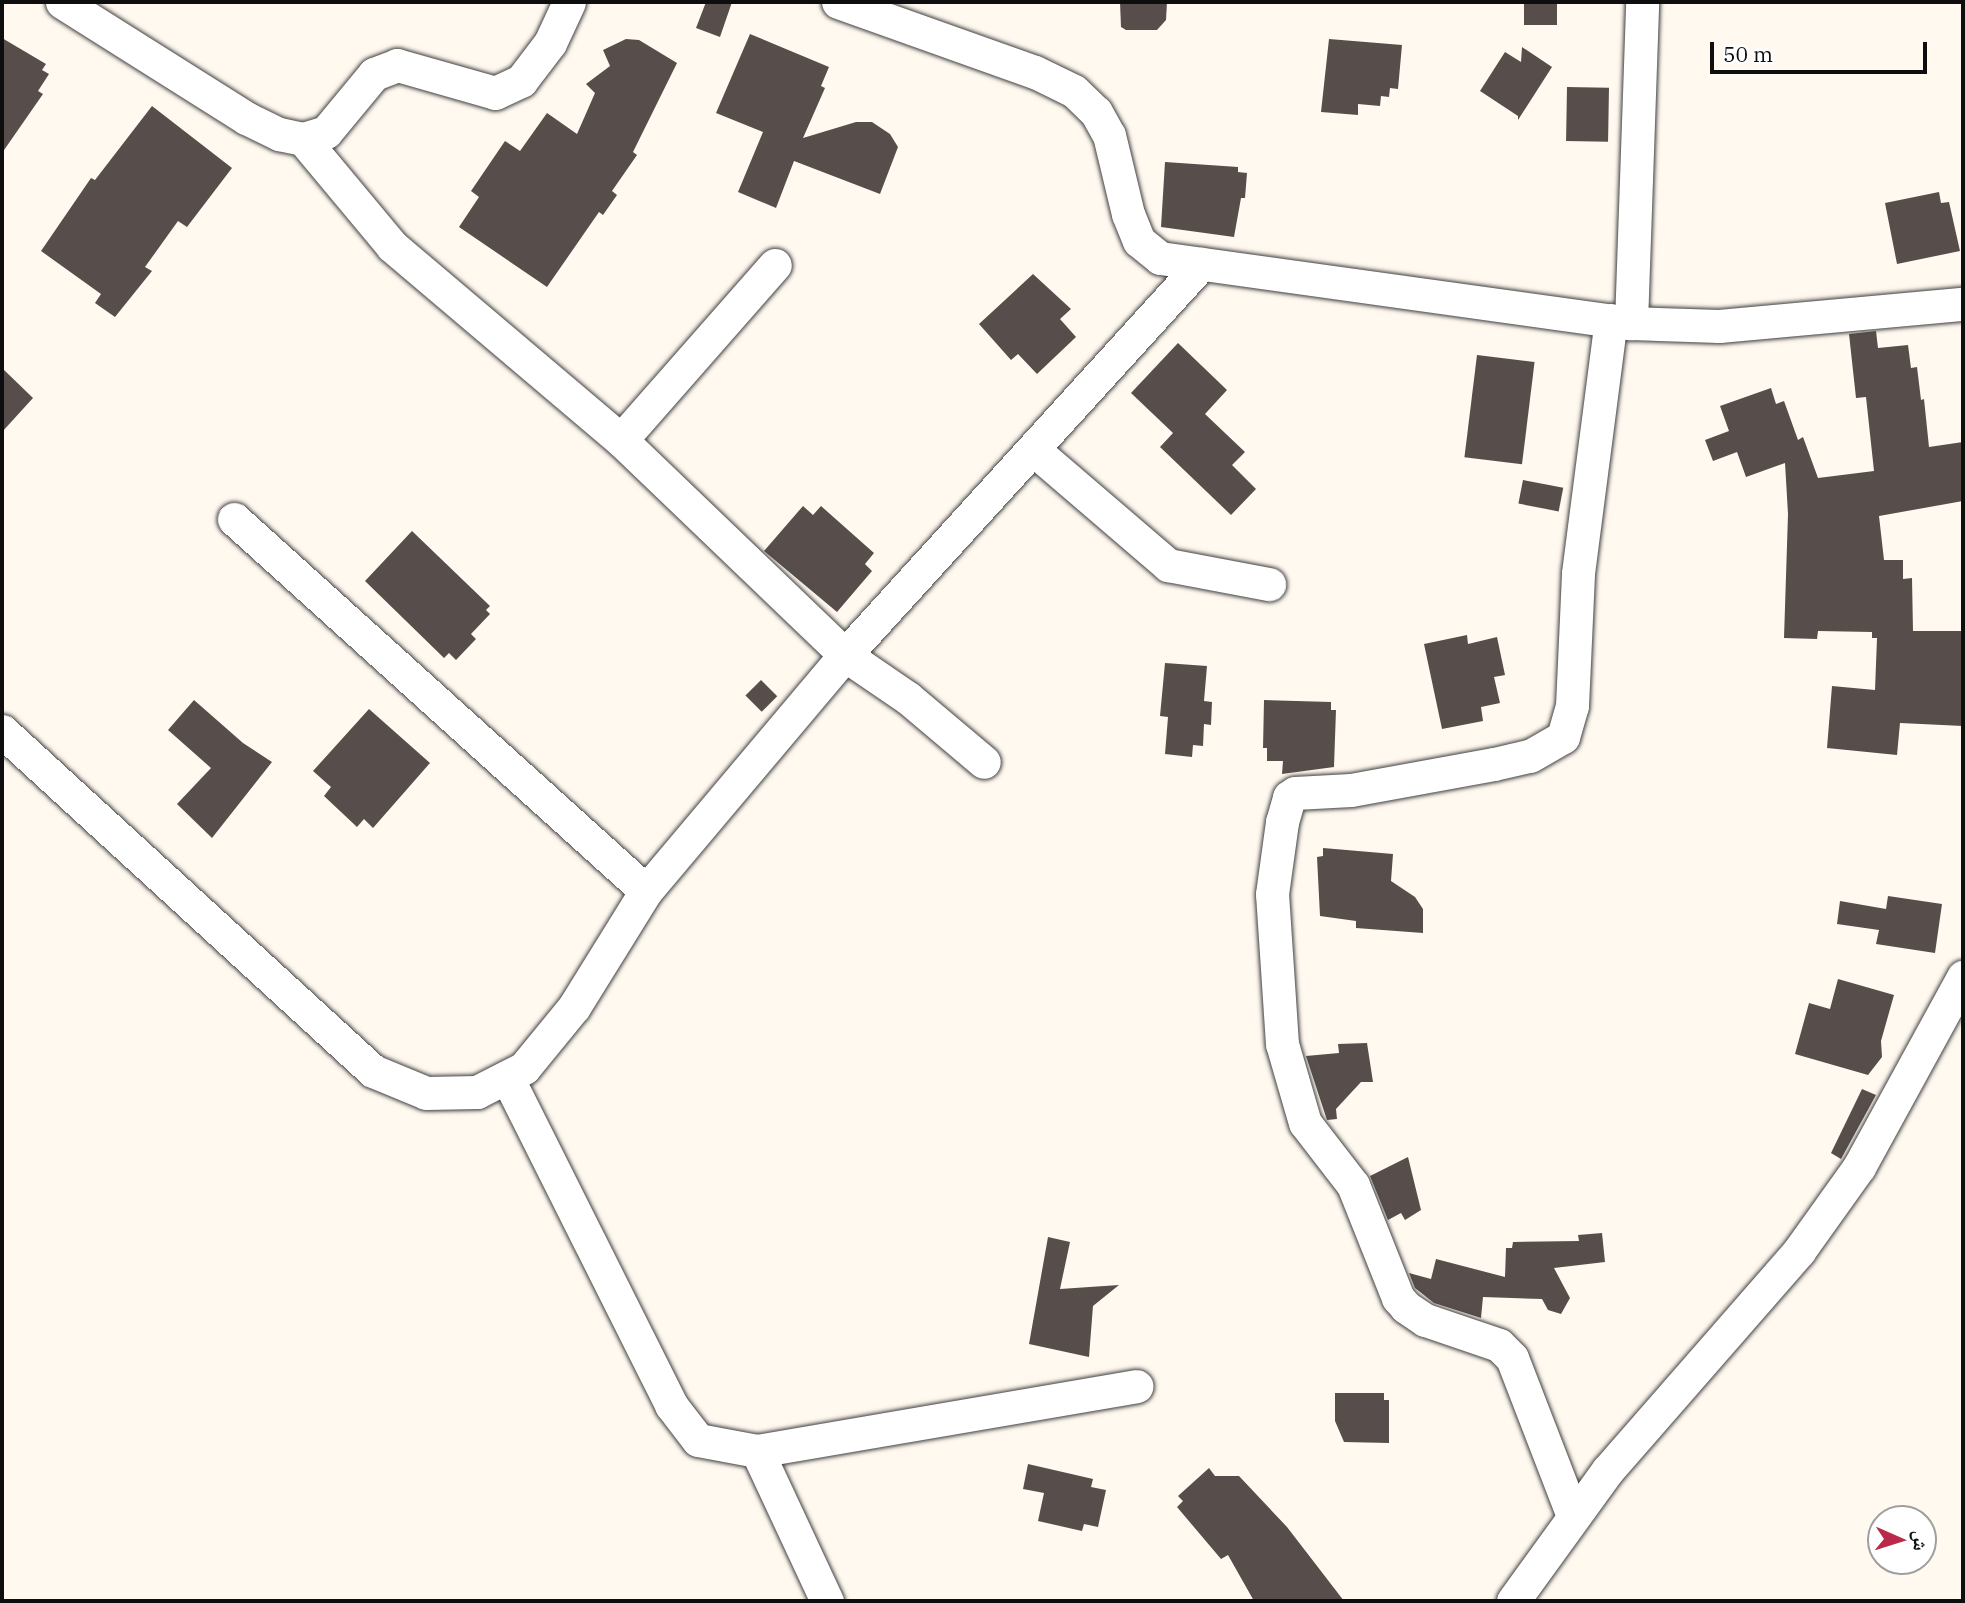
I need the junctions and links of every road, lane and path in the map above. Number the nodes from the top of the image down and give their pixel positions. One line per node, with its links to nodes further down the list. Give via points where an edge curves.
1 (62, 2): 5 (street, via 246,118 279,134)
2 (569, 2): 5 (street, via 550,43 521,81 495,93 397,65 374,74 326,132)
3 (838, 2): 6 (street, via 1035,72 1074,91 1097,112 1109,135 1139,241 1160,258)
4 (1642, 2): 9 (street)
5 (303, 139): 10 (street, via 392,246)
6 (1200, 264): 9 (street); 11 (street)
7 (775, 265): 10 (street)
8 (1963, 304): 9 (street, via 1719,326)
9 (1621, 321): 22 (street, via 1578,573 1572,706 1563,737 1530,756 1494,764 1351,790 1295,793 1289,797 1282,821 1272,894 1282,1044 1305,1123 1353,1185 1398,1298 1425,1320 1482,1337 1512,1358)
10 (621, 440): 14 (street)
11 (1034, 450): 13 (street, via 1168,565); 14 (street)
12 (234, 519): 17 (street)
13 (1269, 584)
14 (845, 655): 16 (street, via 908,698); 17 (street)
15 (2, 731): 19 (street, via 373,1071 426,1093 477,1091)
16 (984, 762)
17 (646, 891): 19 (street, via 573,1007 524,1068)
18 (1963, 977): 22 (street, via 1858,1167 1799,1251)
19 (507, 1077): 21 (street, via 671,1405 698,1440)
20 (1136, 1386): 21 (street)
21 (757, 1451): 23 (street)
22 (1573, 1516): 24 (street)
23 (827, 1601)
24 (1513, 1601)

